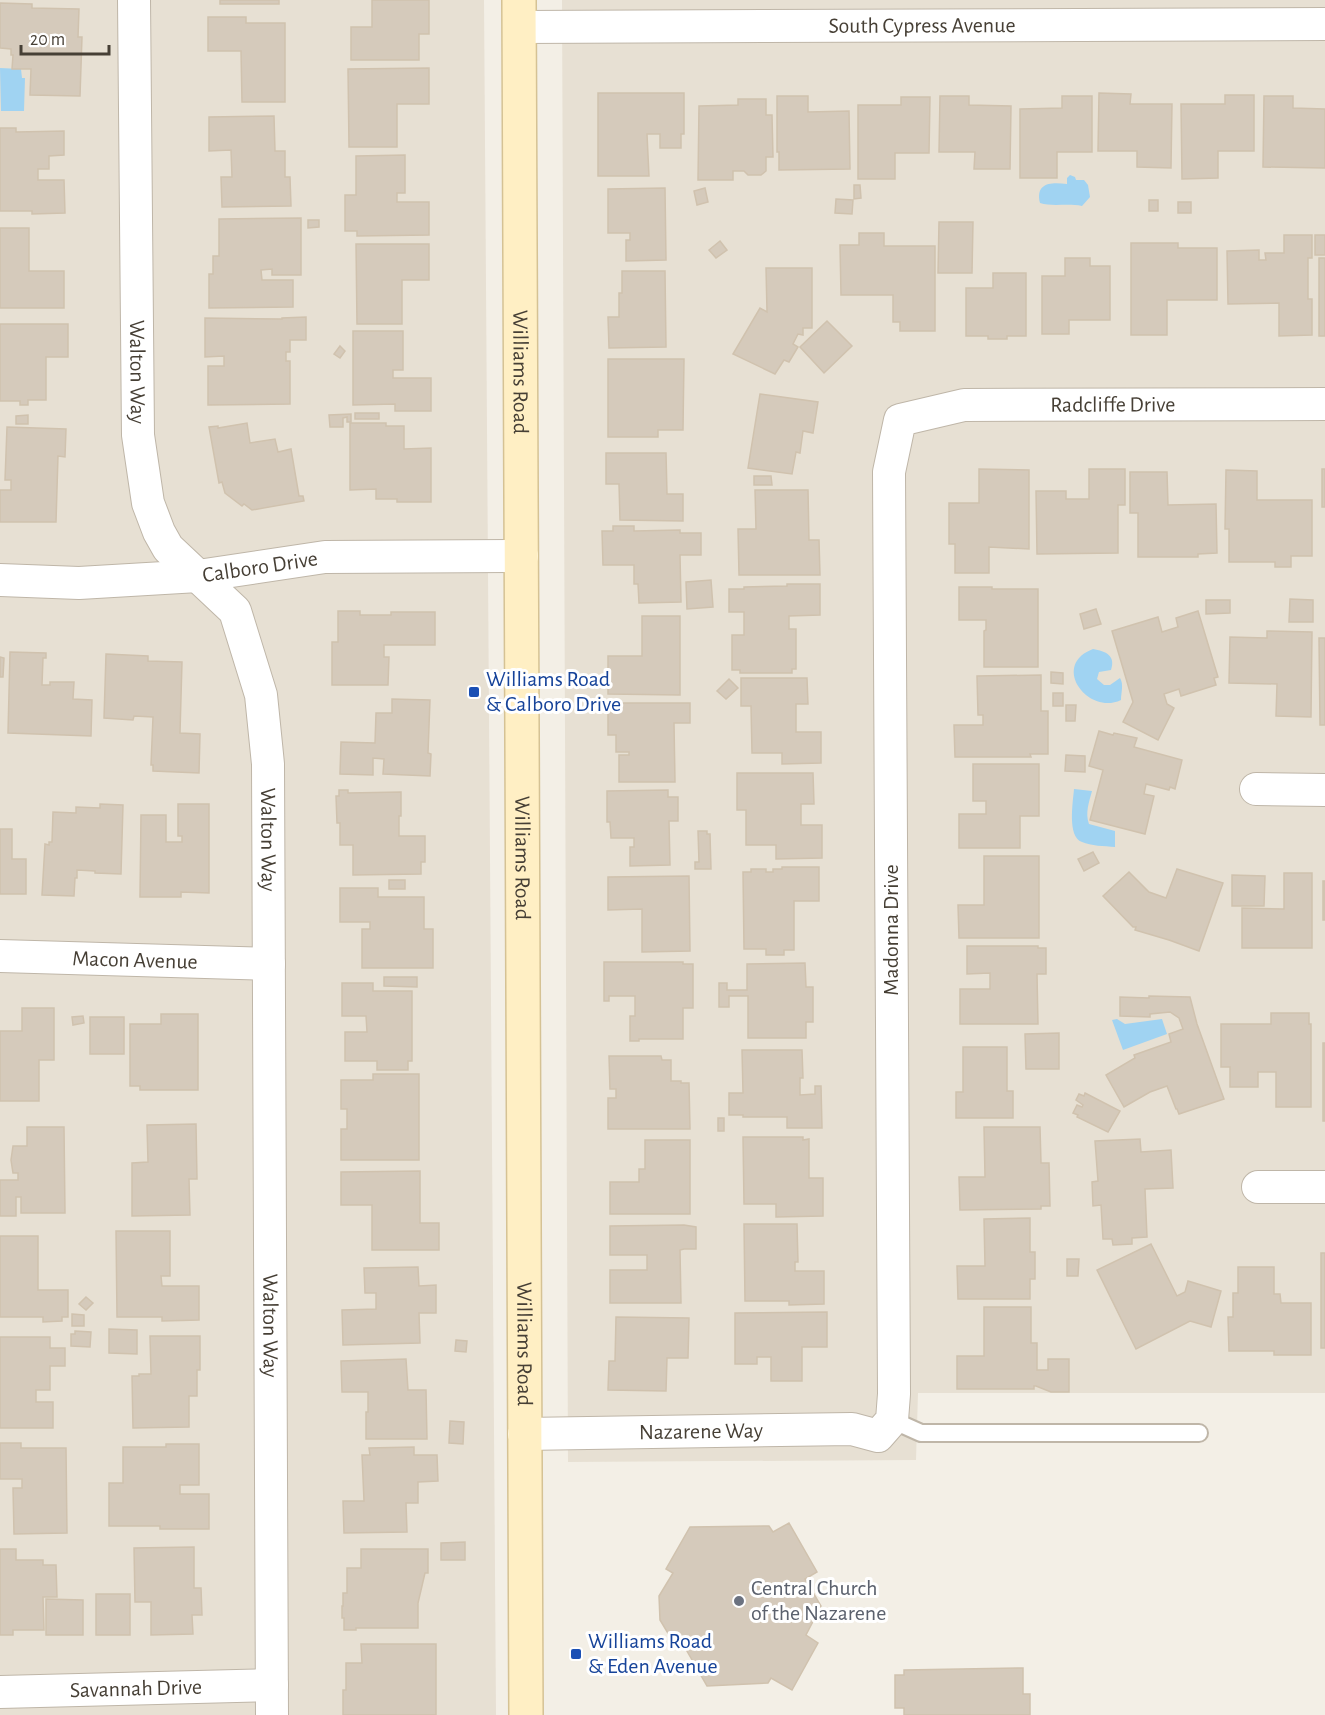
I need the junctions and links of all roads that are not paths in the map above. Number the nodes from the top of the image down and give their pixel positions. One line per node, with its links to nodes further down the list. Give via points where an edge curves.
1 (134, 0): 8 (street, Walton Way, via 138,435 148,503 159,532 168,548)
2 (1147, 13): 3 (street, South Cypress Avenue); 4 (street, South Cypress Avenue)
3 (520, 14): 7 (street, Williams Road)
4 (1325, 24)
5 (1325, 404): 6 (street, Radcliffe Drive, via 964,405)
6 (900, 420): 16 (street, Madonna Drive, via 889,472 894,1370)
7 (522, 556): 8 (street, Calboro Drive, via 325,557); 18 (street, Williams Road)
8 (198, 576): 9 (street, Calboro Drive, via 79,583); 13 (street, Walton Way, via 234,611 261,695 268,764)
9 (0, 580)
10 (1256, 789): 11 (street)
11 (1325, 790)
12 (0, 956): 13 (street, Macon Avenue)
13 (269, 964): 20 (street, Walton Way)
14 (1258, 1186): 15 (street)
15 (1325, 1187)
16 (885, 1428): 17 (lane, via 921,1433); 18 (street, Nazarene Way)
17 (1199, 1433)
18 (524, 1434): 21 (street, Williams Road)
19 (0, 1692): 20 (street, Savannah Drive)
20 (272, 1700)
21 (526, 1715)

